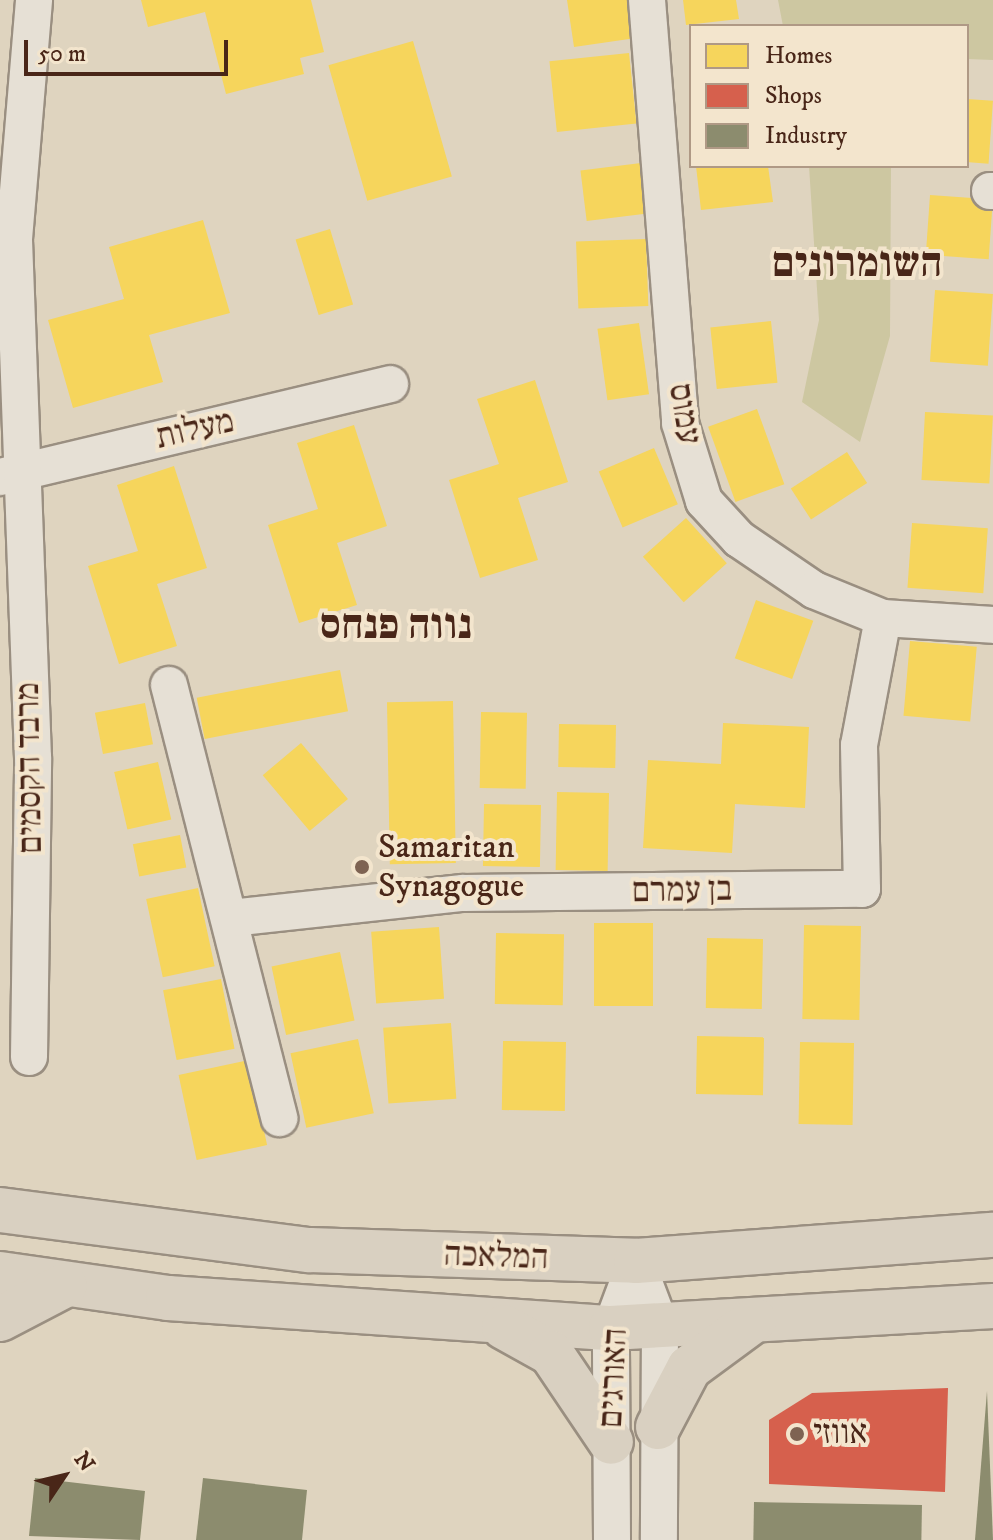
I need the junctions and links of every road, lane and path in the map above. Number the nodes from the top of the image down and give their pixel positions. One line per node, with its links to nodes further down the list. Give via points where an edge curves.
1 (34, 0): 4 (street, מרבד הקסמים, via 14,239)
2 (647, 0): 5 (street, עמוס, via 680,423 704,501 739,539 814,590)
3 (390, 384): 4 (street, מעלות)
4 (9, 475): 9 (street, מרבד הקסמים, via 33,758)
5 (883, 618): 6 (street, עמוס); 8 (street, בן עמרם, via 859,745 862,889 463,893)
6 (993, 625)
7 (169, 685): 8 (street)
8 (231, 918): 10 (street)
9 (29, 1057)
10 (279, 1118)
11 (0, 1211): 13 (main road, המלאכה, via 310,1250)
12 (993, 1235): 13 (main road, המלאכה)
13 (636, 1261): 20 (street, האורגים); 21 (street, האורגים)
14 (0, 1274): 15 (main road, המלאכה)
15 (65, 1285): 17 (main road); 19 (main road, המלאכה)
16 (981, 1310): 18 (main road, המלאכה)
17 (0, 1319)
18 (754, 1320): 20 (main road, המלאכה); 22 (main road, via 689,1368)
19 (494, 1322): 21 (main road, המלאכה); 23 (main road, via 551,1353)
20 (660, 1325): 21 (main road, המלאכה); 22 (street, האורגים)
21 (611, 1328): 23 (street, האורגים)
22 (658, 1427): 25 (street, האורגים)
23 (611, 1442): 24 (street, האורגים)
24 (612, 1540)
25 (659, 1540)

